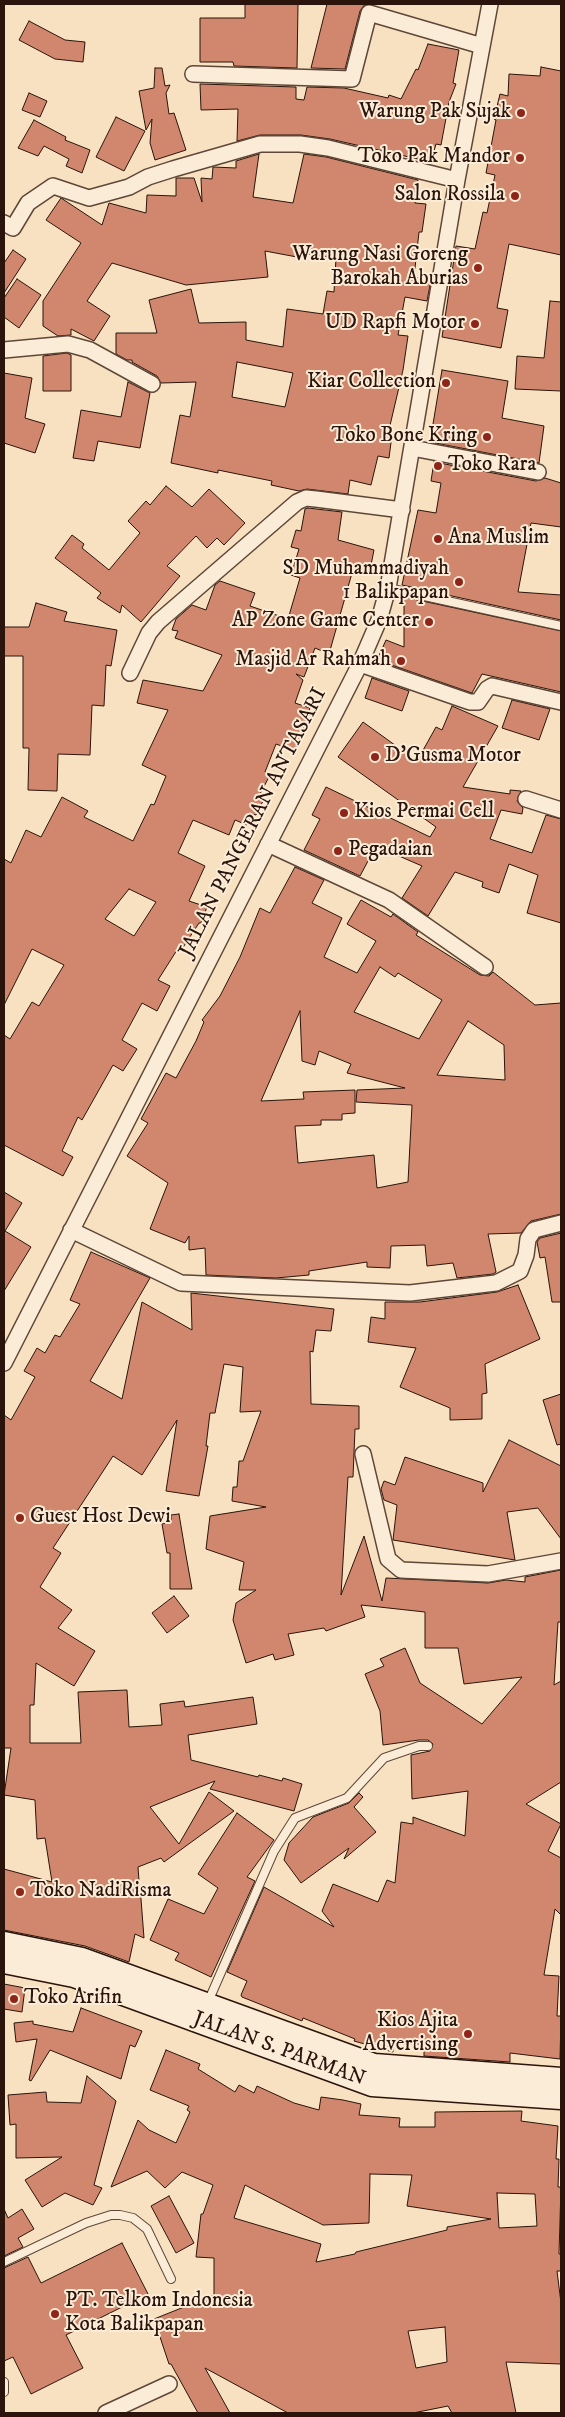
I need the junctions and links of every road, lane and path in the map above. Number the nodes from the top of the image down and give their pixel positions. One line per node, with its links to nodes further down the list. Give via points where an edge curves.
1 (490, 4): 2 (street, JALAN PANGERAN ANTASARI)
2 (482, 46): 3 (street, via 369,13 352,79); 4 (street, JALAN PANGERAN ANTASARI)
3 (193, 74)
4 (457, 180): 5 (street, via 328,148 260,144 173,168 129,187 88,198 53,186 28,203 13,228); 8 (street, JALAN PANGERAN ANTASARI)
5 (4, 223)
6 (4, 350): 7 (street, via 68,344 90,350)
7 (152, 384)
8 (412, 448): 9 (street); 10 (street, JALAN PANGERAN ANTASARI)
9 (538, 472)
10 (402, 510): 11 (street, JALAN PANGERAN ANTASARI); 14 (street, via 306,498 297,502 158,622 149,633)
11 (388, 588): 12 (lane); 13 (street, JALAN PANGERAN ANTASARI, via 379,620)
12 (561, 626)
13 (360, 664): 15 (street, via 470,702 478,702 492,686); 18 (street, JALAN PANGERAN ANTASARI)
14 (130, 673)
15 (561, 702)
16 (526, 799): 17 (street)
17 (561, 810)
18 (268, 844): 19 (street, via 389,900); 21 (street, JALAN PANGERAN ANTASARI)
19 (485, 967)
20 (561, 1224): 21 (street, via 534,1230 528,1239 520,1271 496,1283 410,1293 181,1283)
21 (71, 1230): 22 (street, JALAN PANGERAN ANTASARI)
22 (4, 1363)
23 (363, 1454): 24 (street, via 388,1559 401,1570 488,1574)
24 (561, 1561)
25 (428, 1746): 28 (lane, via 418,1746 384,1758 347,1798 295,1818 274,1851)
26 (4, 1943): 28 (main road, JALAN S. PARMAN, via 82,1959)
27 (4, 1962): 30 (main road, JALAN S. PARMAN, via 74,1976 372,2085)
28 (207, 2004): 29 (main road, JALAN S. PARMAN, via 374,2065)
29 (561, 2079)
30 (561, 2098)
31 (4, 2262): 32 (lane, via 86,2223 120,2215 133,2218 147,2230)
32 (171, 2279)
33 (4, 2382): 35 (lane)
34 (169, 2384): 36 (street)
35 (4, 2392)
36 (106, 2413)

